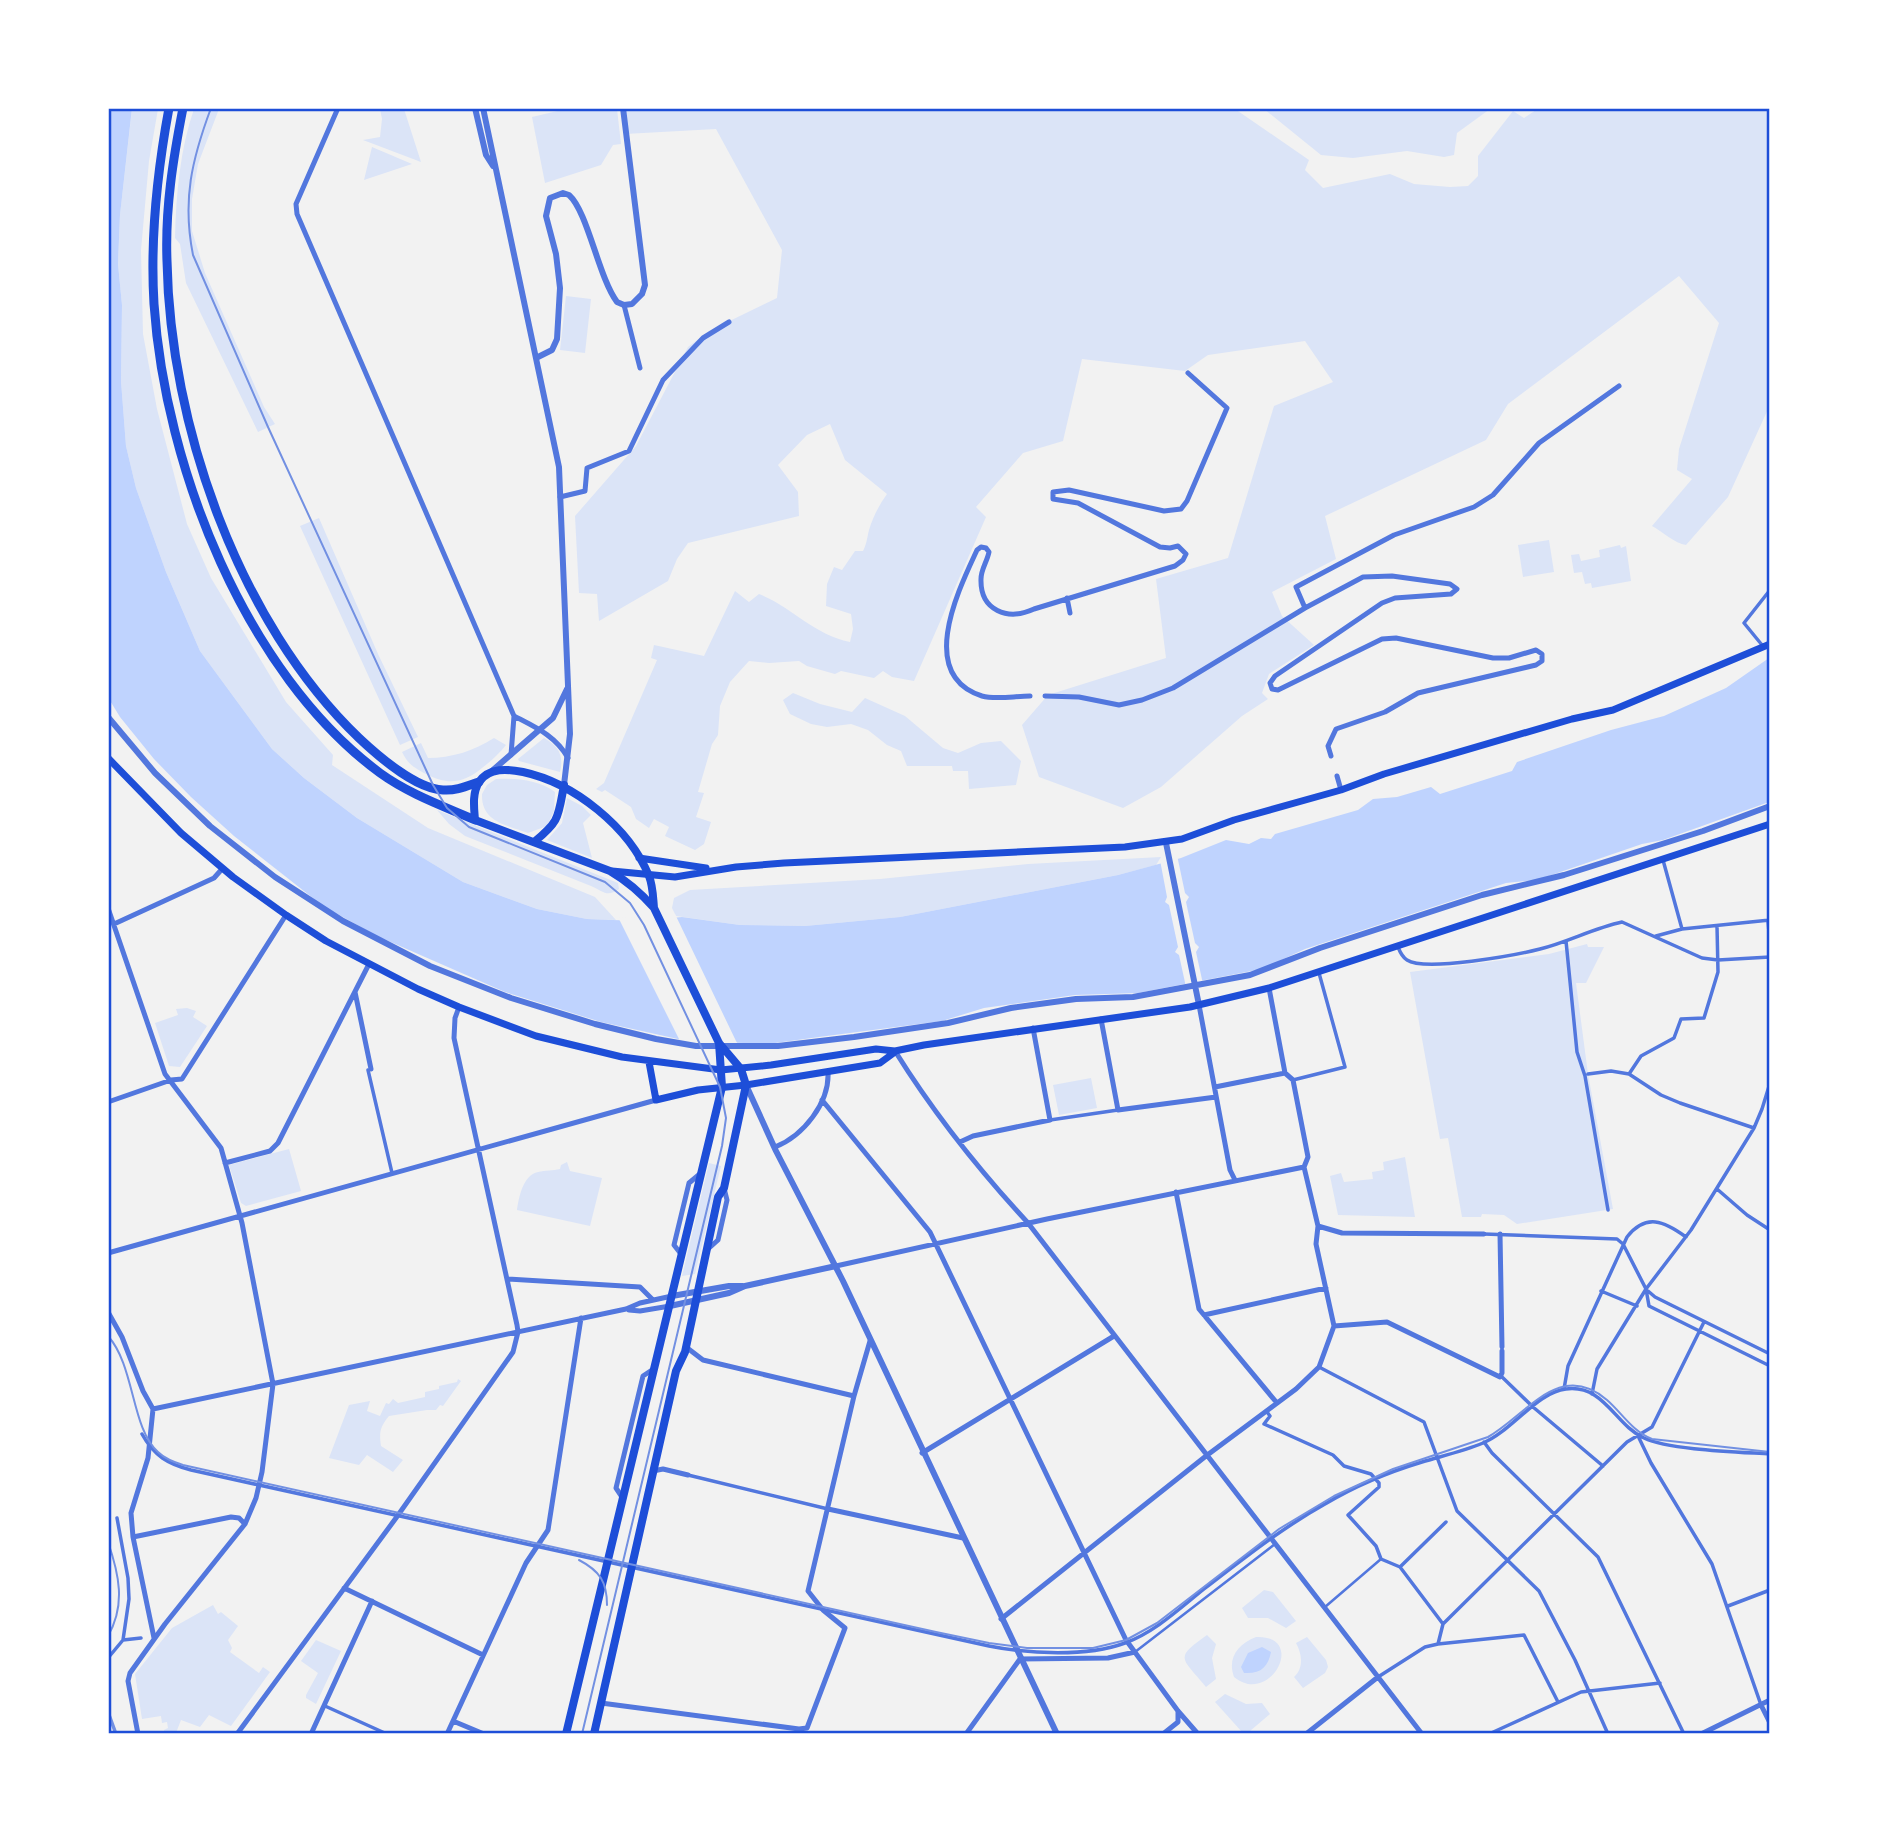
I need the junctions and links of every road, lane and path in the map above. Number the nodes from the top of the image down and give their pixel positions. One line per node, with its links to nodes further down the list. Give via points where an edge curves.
1 (169, 108): 36 (highway, via 154,222 157,337 175,433 206,527 251,620 325,723 401,787)
2 (183, 108): 32 (highway, via 167,222 173,336 191,430 225,532 284,646 339,719 374,752 429,787 454,790)
3 (338, 108): 23 (street, via 296,204 297,214)
4 (475, 108): 7 (street, via 486,155)
5 (483, 108): 7 (street)
6 (623, 108): 8 (street, via 645,285 638,301)
7 (495, 170): 10 (street)
8 (624, 305): 10 (street, via 609,289 578,204 569,195 556,194 550,198 547,216 559,278 557,339 552,350); 11 (street)
9 (729, 322): 14 (street, via 704,338 663,380 629,451 587,468 585,491)
10 (536, 358): 14 (street, via 559,467)
11 (640, 368)
12 (1188, 373): 16 (street, via 1227,408 1181,509 1164,511 1069,489 1054,492 1054,499 1078,503 1160,547 1178,546 1186,554 1183,560)
13 (1619, 386): 17 (street, via 1539,443 1493,495 1474,507 1394,535 1296,587)
14 (560, 497): 20 (street)
15 (1769, 590): 19 (street, via 1744,623)
16 (1067, 598): 18 (street); 21 (street, via 1020,616 996,610 981,591 989,552 981,547 955,600 947,651 957,679 982,696)
17 (1305, 608): 22 (street, via 1173,688 1142,700 1119,705); 27 (street, via 1374,575 1450,584 1457,589 1451,594 1382,603 1275,677 1272,689 1382,639 1493,658 1536,650 1542,654 1536,665 1418,693 1385,712 1336,729 1328,746)
18 (1070, 613)
19 (1766, 645): 34 (main road, via 1613,710)
20 (568, 688): 25 (street, via 553,718); 28 (street)
21 (1030, 696)
22 (1045, 696)
23 (514, 716): 25 (street); 26 (street)
24 (108, 717): 35 (street, via 155,773 210,826 275,877 343,921 430,966 511,998 595,1024 696,1046 778,1046 854,1037 939,1025 1011,1008 1133,997 1250,975 1482,895 1564,875)
25 (540, 730): 26 (street); 28 (street)
26 (511, 755): 30 (street)
27 (1331, 756)
28 (568, 758): 33 (street)
29 (109, 759): 42 (main road)
30 (492, 771): 32 (main road); 33 (main road, via 515,770)
31 (1336, 776): 34 (street)
32 (479, 782): 36 (main road)
33 (564, 785): 38 (main road, via 558,818); 40 (main road, via 601,813)
34 (1341, 790): 39 (main road)
35 (1769, 806)
36 (475, 820): 38 (main road)
37 (1769, 824): 41 (main road)
38 (534, 842): 44 (main road)
39 (1166, 843): 43 (main road); 63 (street)
40 (639, 858): 43 (main road); 45 (main road)
41 (1663, 858): 52 (street); 56 (main road)
42 (222, 869): 48 (main road); 50 (street, via 214,878)
43 (713, 870): 45 (main road, via 675,877)
44 (610, 871): 45 (main road); 46 (main road)
45 (648, 874): 46 (main road)
46 (649, 897): 67 (main road)
47 (108, 908): 50 (street)
48 (286, 915): 59 (main road); 77 (street, via 182,1079)
49 (1769, 920): 51 (street); 55 (street)
50 (114, 924): 77 (street, via 165,1074)
51 (1717, 926): 52 (street); 58 (street)
52 (1682, 929): 53 (street)
53 (1654, 937): 54 (street, via 1622,922); 58 (street, via 1702,958)
54 (1566, 941): 56 (street, via 1426,965 1404,959); 101 (street, via 1577,1052)
55 (1769, 946)
56 (1398, 947): 60 (main road)
57 (1769, 957): 58 (street)
58 (1718, 960): 76 (street, via 1704,1018 1681,1019 1674,1038 1641,1056)
59 (369, 964): 62 (street); 64 (main road)
60 (1319, 973): 61 (main road); 78 (street, via 1345,1067)
61 (1269, 988): 63 (main road); 74 (street)
62 (355, 992): 70 (street); 95 (street, via 278,1143 270,1151)
63 (1199, 1005): 65 (main road); 82 (street)
64 (459, 1007): 69 (main road, via 536,1036); 93 (street, via 454,1038)
65 (1101, 1019): 66 (main road); 88 (street)
66 (1033, 1028): 68 (main road); 90 (street)
67 (721, 1047): 71 (main road); 72 (main road)
68 (895, 1051): 71 (main road, via 876,1049); 73 (main road, via 880,1063); 92 (street)
69 (649, 1062): 72 (main road); 84 (main road)
70 (370, 1069): 97 (street)
71 (741, 1069): 72 (main road); 80 (main road)
72 (720, 1070): 81 (main road)
73 (828, 1071): 80 (main road); 85 (street)
74 (1285, 1073): 78 (street); 82 (street)
75 (1588, 1074): 76 (street)
76 (1629, 1074): 91 (street, via 1661,1095)
77 (171, 1080): 86 (street); 95 (street, via 221,1147)
78 (1293, 1080): 96 (street, via 1308,1157)
79 (1769, 1083): 87 (street)
80 (747, 1085): 81 (main road); 94 (street); 117 (main road)
81 (722, 1087): 84 (main road); 119 (main road)
82 (1215, 1087): 83 (street)
83 (1216, 1097): 88 (street); 98 (street)
84 (656, 1100): 93 (street)
85 (822, 1100): 94 (street, via 805,1125); 109 (street)
86 (108, 1102)
87 (1762, 1109): 89 (street); 91 (street)
88 (1118, 1110): 90 (street)
89 (1769, 1110)
90 (1054, 1120): 92 (street)
91 (1754, 1128): 99 (street)
92 (960, 1142): 103 (street)
93 (479, 1148): 97 (street); 113 (street)
94 (775, 1149): 112 (street)
95 (225, 1163): 102 (street)
96 (1304, 1167): 98 (street); 104 (street)
97 (392, 1172): 102 (street)
98 (1235, 1180): 100 (street)
99 (1717, 1189): 105 (street); 108 (street)
100 (1176, 1192): 103 (street); 126 (street, via 1195,1298)
101 (1608, 1210)
102 (239, 1215): 111 (street); 139 (street)
103 (1028, 1223): 109 (street); 132 (street)
104 (1318, 1226): 106 (street, via 1342,1233); 115 (street, via 1316,1244)
105 (1769, 1230)
106 (1484, 1234): 107 (street)
107 (1500, 1234): 110 (street, via 1612,1238); 138 (street)
108 (1686, 1237): 110 (street, via 1673,1227 1644,1222 1635,1226); 116 (street)
109 (937, 1244): 112 (street); 143 (street)
110 (1623, 1244): 116 (street); 118 (street)
111 (108, 1253)
112 (835, 1266): 114 (street); 133 (street)
113 (507, 1279): 120 (street, via 639,1287); 130 (street)
114 (745, 1286): 117 (street); 121 (street)
115 (1326, 1288): 126 (street); 129 (street)
116 (1647, 1289): 123 (street); 128 (street); 131 (street, via 1649,1306)
117 (696, 1291): 119 (street); 121 (main road)
118 (1601, 1291): 123 (street); 140 (street, via 1568,1366)
119 (672, 1296): 120 (street); 122 (main road)
120 (653, 1300): 124 (street)
121 (695, 1301): 122 (street); 134 (main road)
122 (670, 1306): 124 (street); 174 (main road)
123 (1637, 1306): 141 (street, via 1597,1369)
124 (626, 1309): 127 (street)
125 (108, 1312): 146 (street)
126 (1205, 1315): 144 (street)
127 (581, 1318): 130 (street); 170 (street, via 548,1530)
128 (1704, 1322): 131 (street); 135 (street)
129 (1334, 1326): 137 (street); 138 (street, via 1387,1322)
130 (518, 1332): 139 (street); 163 (street, via 513,1352)
131 (1700, 1332): 136 (street); 149 (street, via 1652,1427)
132 (1114, 1336): 143 (street); 154 (street)
133 (870, 1341): 142 (street); 152 (street)
134 (686, 1347): 142 (street, via 703,1360); 157 (main road)
135 (1769, 1354)
136 (1769, 1366)
137 (1320, 1367): 144 (street); 155 (street, via 1424,1422)
138 (1501, 1376): 145 (street)
139 (273, 1384): 146 (street); 160 (street)
140 (1564, 1389): 141 (street); 145 (street)
141 (1592, 1394): 149 (street)
142 (854, 1396): 161 (street)
143 (1011, 1399): 152 (street); 171 (street)
144 (1277, 1404): 147 (street)
145 (1533, 1407): 150 (street); 156 (street)
146 (153, 1409): 151 (street)
147 (1265, 1411): 154 (street); 159 (street, via 1270,1416 1264,1423)
148 (142, 1434): 151 (street)
149 (1638, 1436): 153 (street, via 1652,1442); 156 (street); 180 (street, via 1712,1564)
150 (1485, 1443): 155 (street); 162 (street)
151 (149, 1447): 160 (street, via 173,1465); 167 (street, via 131,1513)
152 (922, 1453): 168 (street)
153 (1769, 1454)
154 (1206, 1456): 169 (street); 171 (street)
155 (1438, 1457): 159 (street); 173 (street, via 1457,1511)
156 (1603, 1466): 162 (street)
157 (653, 1471): 158 (street); 175 (main road)
158 (688, 1475): 161 (street)
159 (1376, 1479): 169 (street, via 1338,1497); 172 (street, via 1379,1487 1348,1515 1376,1546)
160 (259, 1485): 163 (street); 166 (street)
161 (828, 1509): 168 (street); 182 (street, via 808,1591)
162 (1555, 1514): 173 (street); 196 (street, via 1598,1557)
163 (397, 1515): 170 (street); 177 (street)
164 (117, 1518): 187 (street, via 128,1578)
165 (1446, 1522): 176 (street)
166 (245, 1524): 167 (street, via 231,1517); 186 (street)
167 (133, 1537): 186 (street)
168 (963, 1538): 183 (street)
169 (1273, 1541): 181 (street); 188 (street); 191 (lane)
170 (537, 1547): 174 (street); 192 (street)
171 (1084, 1554): 183 (street); 188 (street)
172 (1381, 1559): 176 (street); 181 (lane)
173 (1508, 1560): 184 (street); 197 (street, via 1539,1591)
174 (606, 1562): 175 (street); 213 (main road)
175 (632, 1567): 182 (street); 200 (main road)
176 (1400, 1567): 184 (street)
177 (344, 1588): 179 (street); 208 (street)
178 (1769, 1590): 180 (street)
179 (372, 1601): 192 (street); 201 (street)
180 (1728, 1606): 202 (street)
181 (1324, 1607): 195 (street)
182 (824, 1609): 190 (street); 200 (street, via 845,1628 807,1728)
183 (1001, 1619): 190 (street)
184 (1443, 1625): 189 (street)
185 (141, 1638): 187 (street)
186 (154, 1638): 207 (street, via 132,1666 128,1681)
187 (124, 1640): 193 (street)
188 (1127, 1642): 190 (street, via 1088,1651); 191 (street)
189 (1438, 1644): 195 (street, via 1425,1647); 199 (street, via 1524,1635)
190 (1016, 1650): 194 (street)
191 (1135, 1652): 194 (street, via 1108,1658); 203 (street)
192 (483, 1655): 204 (street)
193 (108, 1658)
194 (1020, 1659): 215 (street); 216 (street)
195 (1378, 1677): 206 (street); 219 (street)
196 (1660, 1683): 197 (street); 222 (street)
197 (1589, 1692): 199 (street); 221 (street)
198 (1769, 1700): 202 (street)
199 (1558, 1702): 220 (street)
200 (601, 1703): 214 (main road)
201 (323, 1705): 209 (street); 210 (street)
202 (1761, 1705): 205 (street); 223 (street)
203 (1178, 1711): 217 (street, via 1178,1722); 218 (street)
204 (453, 1721): 211 (street); 212 (street)
205 (1769, 1723)
206 (1310, 1732)
207 (138, 1734)
208 (237, 1734)
209 (311, 1734)
210 (387, 1734)
211 (447, 1734)
212 (484, 1734)
213 (566, 1734)
214 (594, 1734)
215 (966, 1734)
216 (1057, 1734)
217 (1163, 1734)
218 (1198, 1734)
219 (1422, 1734)
220 (1489, 1734)
221 (1608, 1734)
222 (1684, 1734)
223 (1700, 1734)

